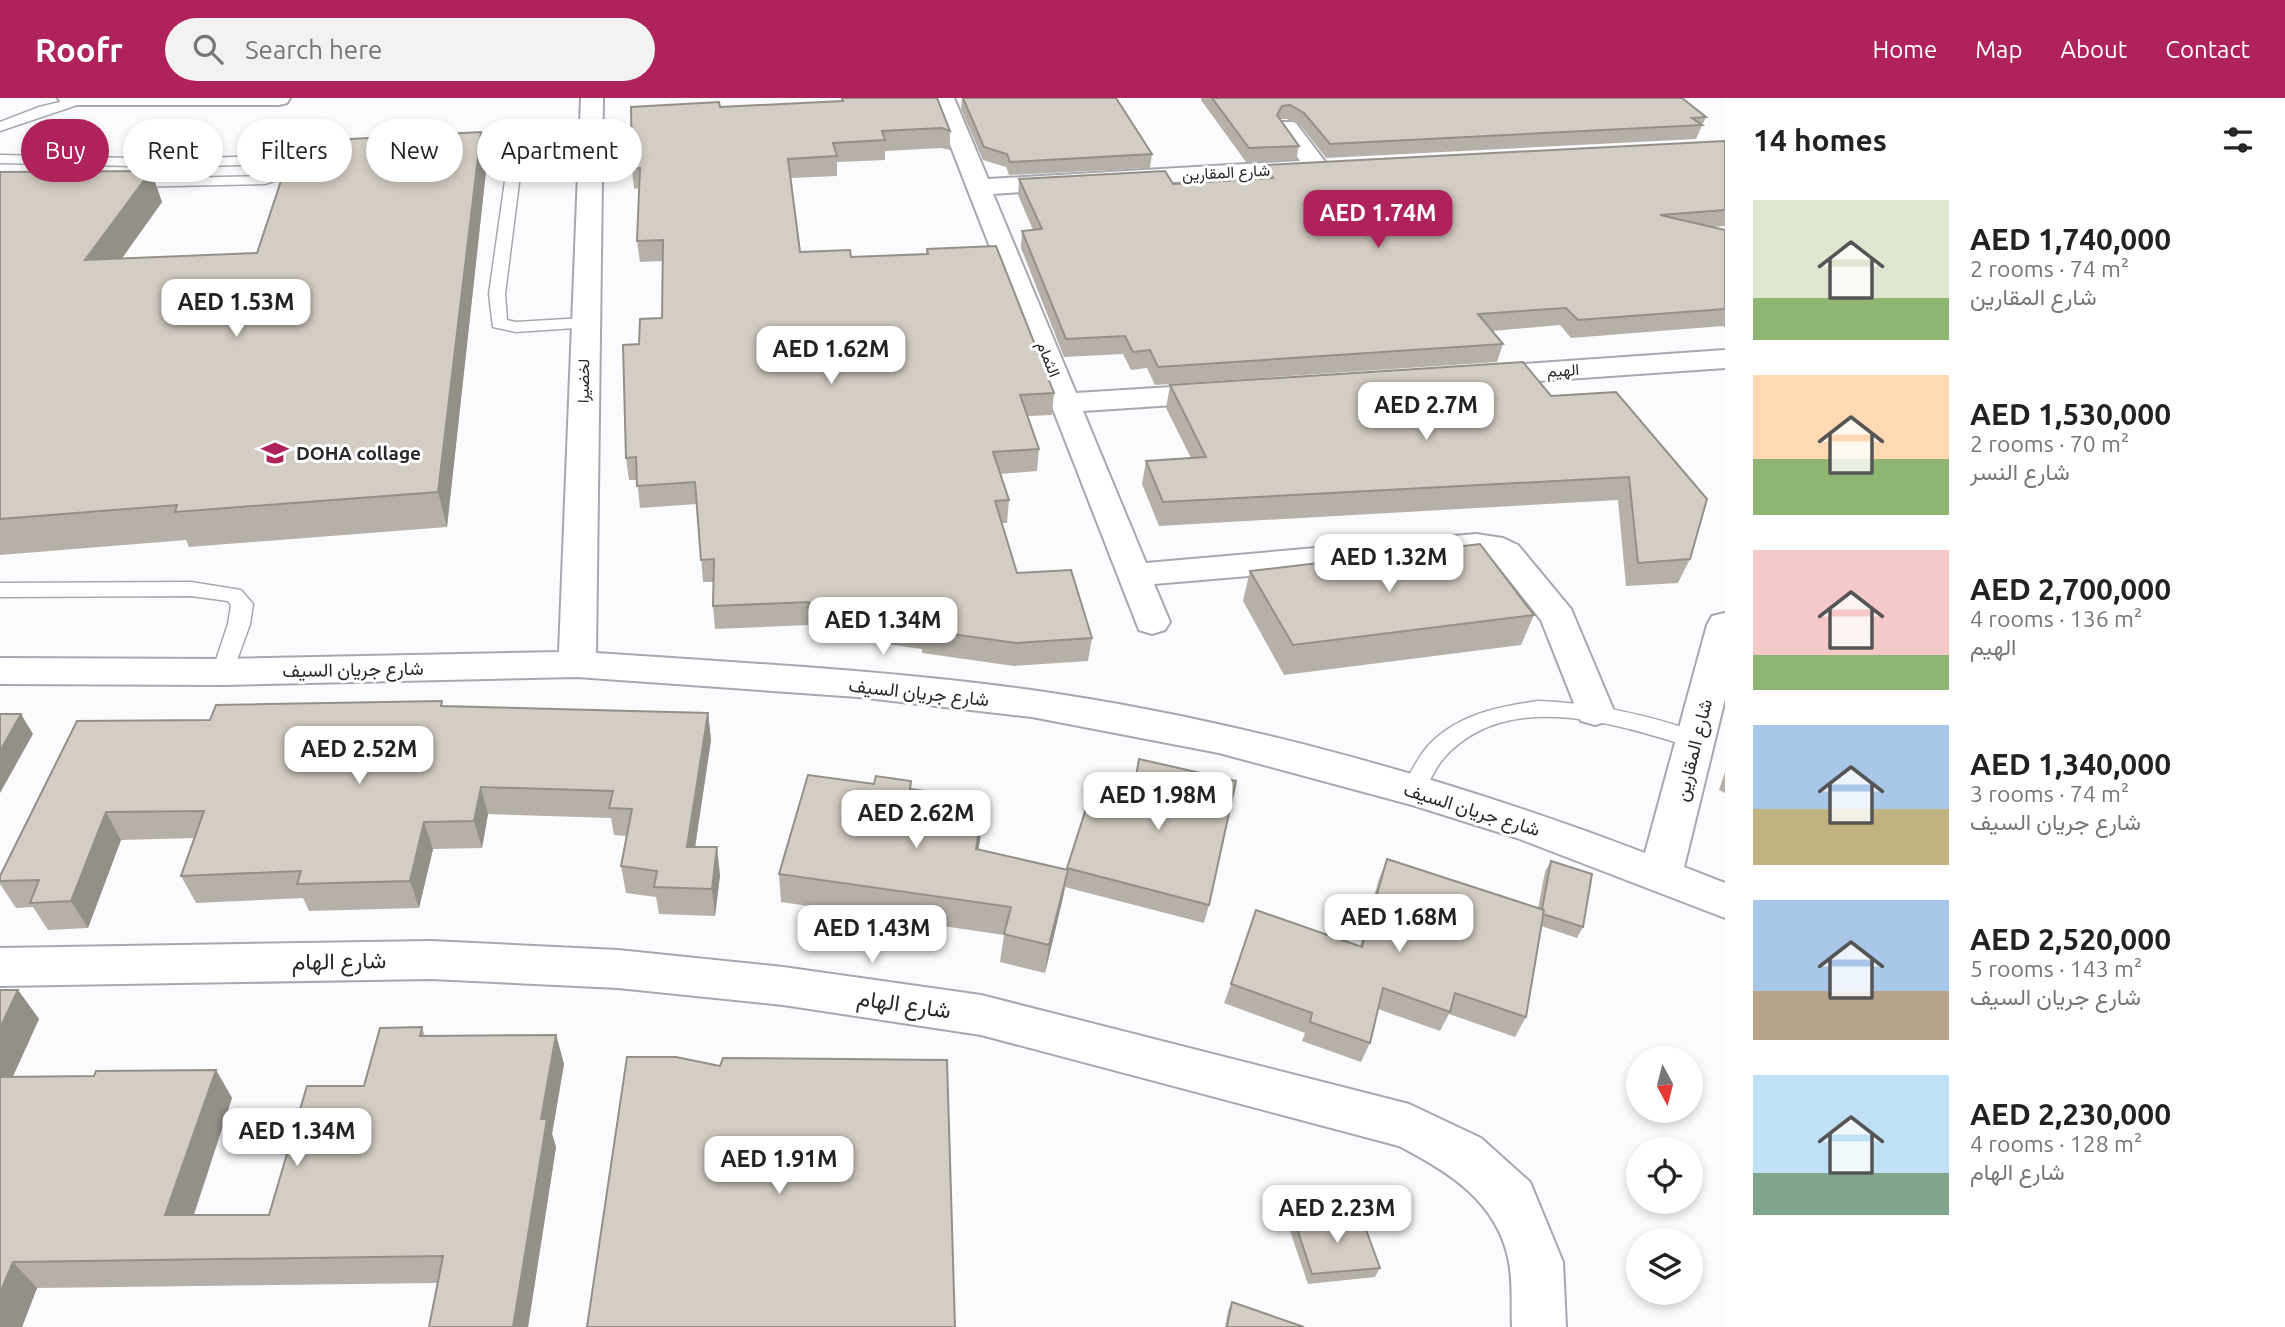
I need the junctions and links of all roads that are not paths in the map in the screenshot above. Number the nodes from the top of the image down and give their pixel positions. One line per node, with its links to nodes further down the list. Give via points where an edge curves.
1 (69, 98): 5 (street)
2 (279, 98): 5 (street)
3 (592, 98): 16 (street, لخضيرا)
4 (943, 98): 15 (street, الثمام)
5 (88, 99): 6 (lane)
6 (0, 127)
7 (1287, 127): 12 (street)
8 (463, 154): 16 (lane, via 493,153 512,161 514,167 497,294 499,323 516,327)
9 (0, 159): 10 (lane, via 94,163)
10 (237, 160)
11 (1344, 166): 12 (street, شارع المقارين)
12 (1317, 167): 15 (street, شارع المقارين)
13 (237, 181): 14 (lane)
14 (112, 183)
15 (979, 187): 20 (street, الثمام)
16 (584, 323): 25 (street, لخضيرا)
17 (1725, 359): 18 (street, الهيم)
18 (1450, 377)
19 (1244, 391): 20 (street)
20 (1066, 403): 21 (street, الثمام)
21 (1133, 575): 23 (street, الثمام); 28 (street, via 1491,546 1507,553 1558,617)
22 (0, 590): 27 (lane, via 191,589 234,595 242,604)
23 (1153, 622)
24 (1725, 625): 29 (street, شارع المقارين)
25 (577, 664): 27 (street, شارع جريان السيف); 30 (street, شارع جريان السيف, via 858,684 1032,704 1219,738)
26 (0, 671): 27 (street, شارع جريان السيف)
27 (223, 672)
28 (1595, 712): 29 (lane, via 1651,724); 30 (lane, via 1531,710 1476,723 1436,750)
29 (1695, 740): 31 (street, شارع المقارين)
30 (1413, 790): 31 (street, شارع جريان السيف, via 1531,826)
31 (1660, 876): 32 (street, شارع جريان السيف)
32 (1725, 901)
33 (0, 967): 34 (street, شارع الهام, via 484,962 618,969 783,986 981,1015 1409,1126 1463,1154 1512,1199 1536,1262)
34 (1539, 1327)

